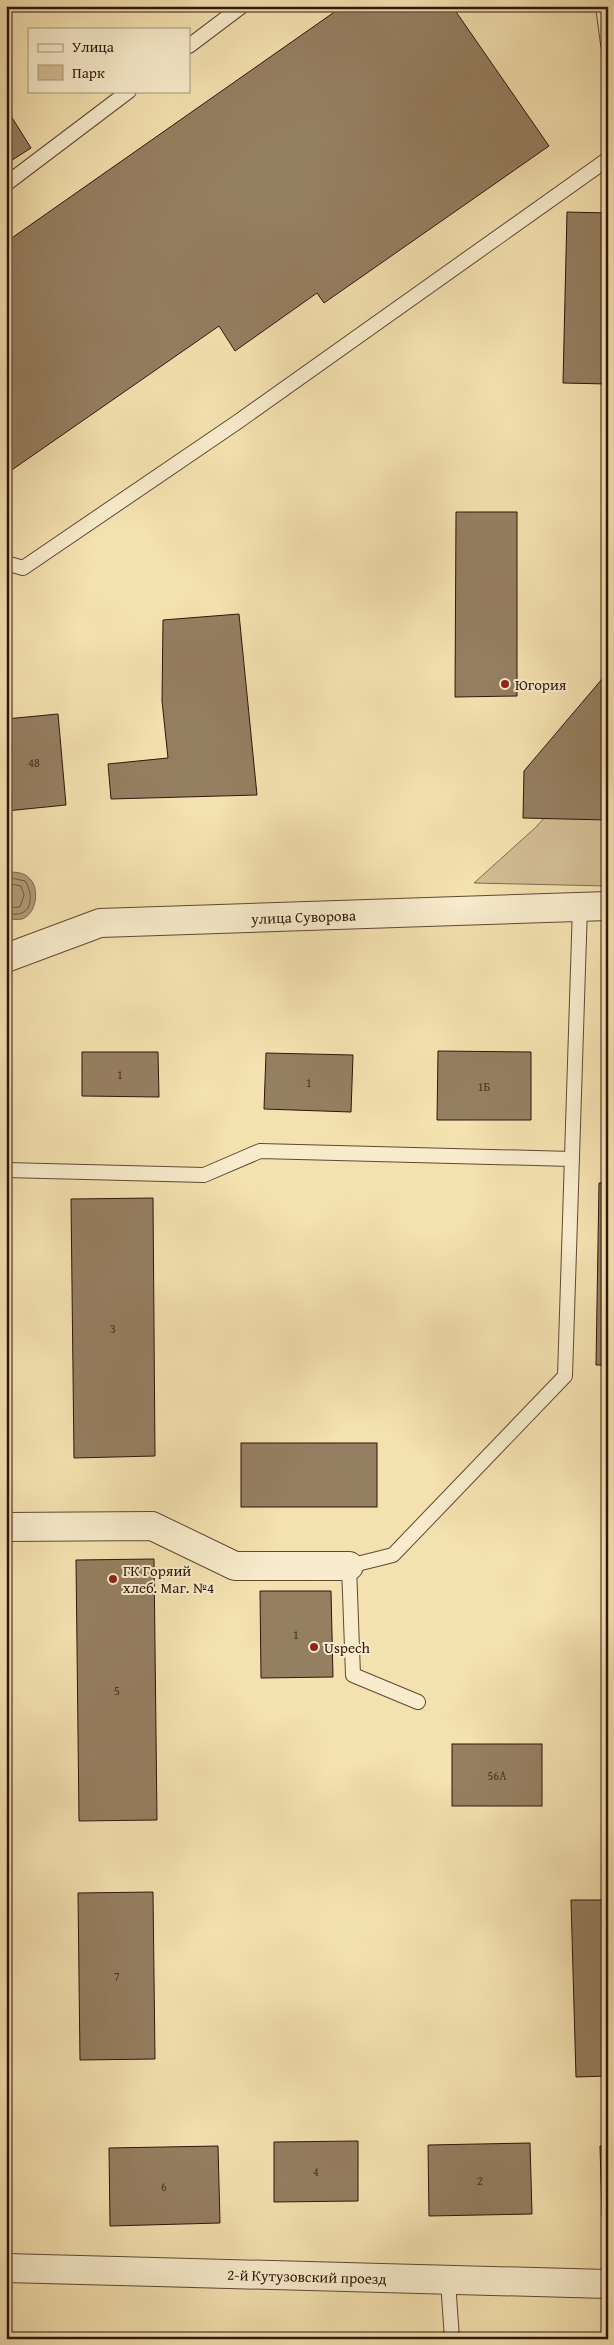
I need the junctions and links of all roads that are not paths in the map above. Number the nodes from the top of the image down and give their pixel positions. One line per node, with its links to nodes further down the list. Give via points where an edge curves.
1 (242, 6): 4 (lane)
2 (604, 6): 3 (lane)
3 (608, 44)
4 (190, 45)
5 (128, 92): 7 (lane)
6 (608, 158): 8 (lane, via 236,423 23,568)
7 (6, 184)
8 (6, 563)
9 (580, 906): 10 (street, улица Суворова); 11 (street, улица Суворова, via 100,923); 12 (lane)
10 (608, 906)
11 (6, 958)
12 (572, 1159): 13 (lane, via 260,1151 204,1175); 15 (lane, via 565,1376 393,1555)
13 (6, 1170)
14 (6, 1527): 15 (street, via 152,1526 235,1566)
15 (349, 1566): 16 (lane, via 353,1675)
16 (418, 1702)
17 (6, 2268): 18 (street, 2-й Кутузовский проезд)
18 (448, 2281): 19 (street, 2-й Кутузовский проезд); 20 (lane)
19 (608, 2284)
20 (452, 2339)

